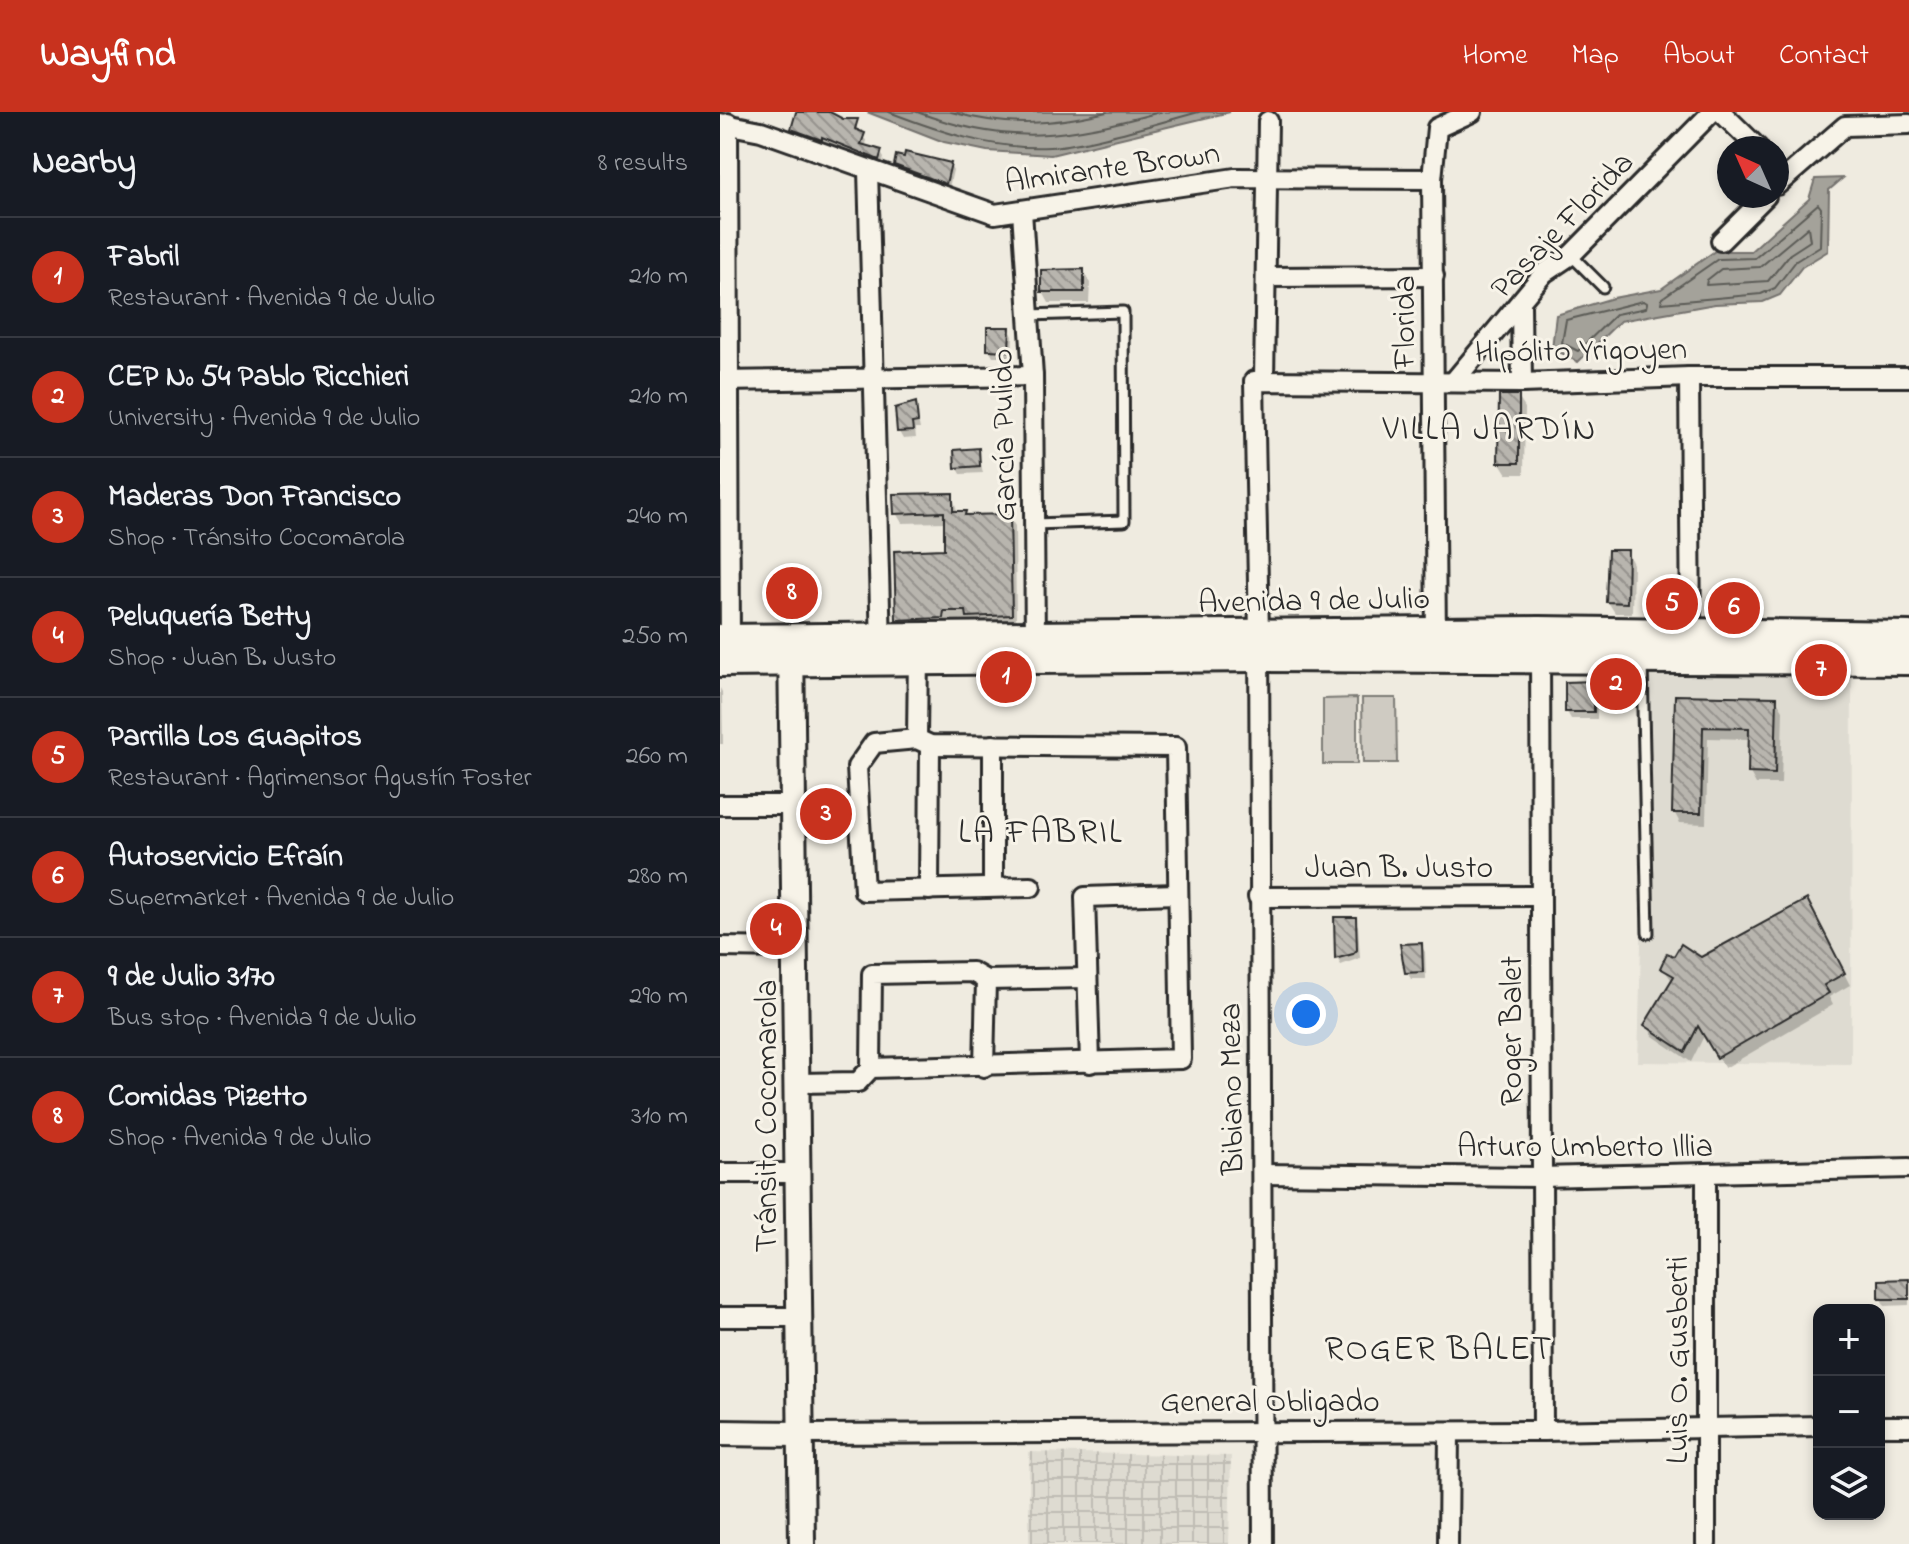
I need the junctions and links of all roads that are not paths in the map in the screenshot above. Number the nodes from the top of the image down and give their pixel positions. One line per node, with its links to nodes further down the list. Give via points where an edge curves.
1 (1472, 112): 10 (street, Florida, via 1437,128)
2 (1712, 112): 16 (street, Pasaje Florida)
3 (1721, 112): 7 (street)
4 (1268, 121): 11 (street, Bibiano Meza)
5 (724, 123): 9 (street, Almirante Brown); 15 (street)
6 (1909, 124): 8 (street, via 1845,126)
7 (1746, 136)
8 (1789, 168)
9 (868, 170): 13 (street, Almirante Brown, via 995,214); 25 (street)
10 (1432, 179): 11 (street, Almirante Brown); 17 (street, Florida)
11 (1267, 180): 13 (street, Almirante Brown, via 1235,178); 18 (street, Bibiano Meza)
12 (1754, 208): 14 (street)
13 (1022, 211): 21 (street, García Pulido)
14 (1721, 241)
15 (724, 252): 29 (street)
16 (1571, 255): 19 (lane); 20 (street, Pasaje Florida, via 1544,273)
17 (1434, 276): 18 (street, Pasaje Florida); 27 (street, Florida)
18 (1267, 277): 26 (street, Bibiano Meza)
19 (1603, 287)
20 (1521, 305): 28 (street, Pasaje Florida); 30 (street)
21 (1028, 315): 22 (street, García Pulido); 31 (lane, via 1123,312 1124,521)
22 (1033, 376): 25 (street); 31 (street, García Pulido)
23 (1689, 377): 24 (street, Hipólito Yrigoyen); 30 (street, Hipólito Yrigoyen); 37 (street)
24 (1909, 377)
25 (874, 379): 29 (street); 38 (street)
26 (1259, 380): 27 (street, Hipólito Yrigoyen); 34 (street, Bibiano Meza)
27 (1433, 380): 28 (street, Hipólito Yrigoyen); 35 (street, Florida)
28 (1455, 380): 30 (street, Hipólito Yrigoyen)
29 (724, 381): 40 (street)
30 (1522, 383)
31 (1034, 524): 36 (street, García Pulido)
32 (1539, 631): 35 (main road, Avenida 9 de Julio); 37 (main road, Avenida 9 de Julio); 43 (street, Roger Balet)
33 (1909, 636): 37 (main road, Avenida 9 de Julio)
34 (1258, 646): 35 (main road, Avenida 9 de Julio); 36 (main road, Avenida 9 de Julio); 54 (street, Bibiano Meza)
35 (1436, 646): 43 (main road, Avenida 9 de Julio)
36 (1035, 647): 39 (main road, Avenida 9 de Julio)
37 (1691, 647): 42 (main road, Avenida 9 de Julio); 44 (main road, Avenida 9 de Julio)
38 (880, 649): 39 (main road, Avenida 9 de Julio); 41 (main road, Avenida 9 de Julio)
39 (918, 649): 45 (street)
40 (725, 651): 41 (main road, Avenida 9 de Julio)
41 (792, 651): 48 (street, Tránsito Cocomarola)
42 (1642, 659): 43 (main road, Avenida 9 de Julio); 55 (lane)
43 (1540, 660): 53 (street, Roger Balet)
44 (1909, 660)
45 (924, 742): 46 (street); 51 (street); 51 (street, via 874,743 857,767 864,891)
46 (993, 745): 49 (street); 52 (street, via 1176,747)
47 (720, 805): 48 (street)
48 (795, 805): 57 (street, Tránsito Cocomarola)
49 (993, 887): 50 (street); 51 (street)
50 (1031, 887)
51 (929, 890)
52 (1176, 894): 58 (street, via 1085,897); 60 (street, via 1181,1059)
53 (1540, 896): 54 (street, Juan B. Justo); 69 (street, Roger Balet)
54 (1258, 897): 67 (street, Bibiano Meza)
55 (1648, 933)
56 (720, 947): 57 (street)
57 (796, 948): 63 (street, Tránsito Cocomarola)
58 (1087, 978): 59 (street); 60 (street)
59 (986, 980): 61 (street); 62 (street, via 972,972 872,974)
60 (1090, 1063): 61 (street)
61 (984, 1067): 62 (street)
62 (871, 1068): 63 (street, via 858,1082)
63 (799, 1083): 66 (street, Tránsito Cocomarola)
64 (1909, 1168): 68 (street, Arturo Umberto Illia)
65 (720, 1173): 66 (street)
66 (799, 1173): 71 (street, Tránsito Cocomarola)
67 (1262, 1174): 69 (street, Arturo Umberto Illia); 76 (street, Bibiano Meza)
68 (1706, 1175): 69 (street, Arturo Umberto Illia); 75 (street, Luis O. Gusberti)
69 (1540, 1177): 77 (street, Roger Balet)
70 (720, 1317): 71 (street)
71 (799, 1317): 80 (street, Tránsito Cocomarola)
72 (1813, 1426): 75 (street, General Obligado)
73 (1885, 1426): 74 (street)
74 (1909, 1426)
75 (1705, 1427): 77 (street, General Obligado); 84 (street, Luis O. Gusberti)
76 (1264, 1431): 78 (street, General Obligado); 80 (street, General Obligado); 82 (street, Bibiano Meza)
77 (1543, 1431): 78 (street, General Obligado)
78 (1449, 1432): 83 (street)
79 (720, 1433): 80 (street, General Obligado)
80 (802, 1434): 81 (street, Tránsito Cocomarola)
81 (802, 1544)
82 (1263, 1544)
83 (1448, 1544)
84 (1706, 1544)

